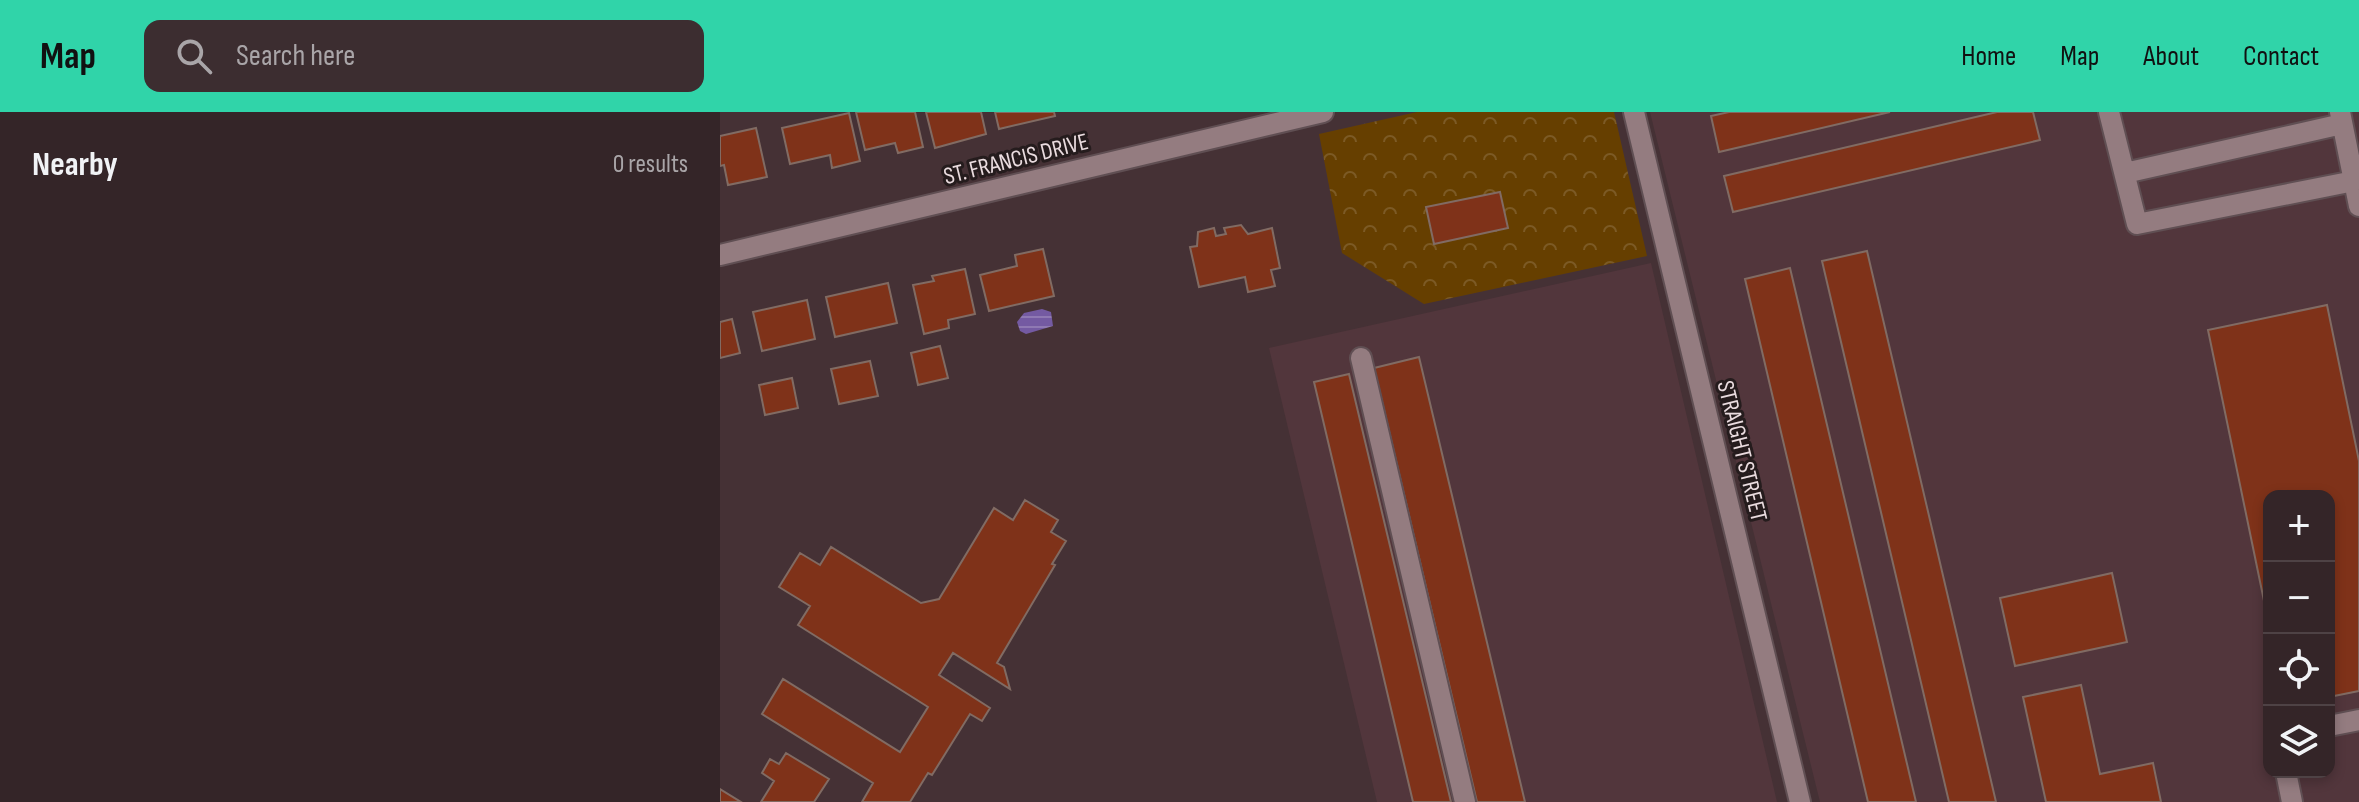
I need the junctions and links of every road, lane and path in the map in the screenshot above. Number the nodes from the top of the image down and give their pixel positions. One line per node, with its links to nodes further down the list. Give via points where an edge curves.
1 (1323, 112): 8 (street, ST. FRANCIS DRIVE)
2 (1634, 112): 14 (street, STRAIGHT STREET)
3 (2111, 112): 5 (street)
4 (2341, 118): 5 (street); 6 (street)
5 (2125, 173): 6 (street, via 2137,224)
6 (2354, 181): 7 (street)
7 (2359, 206)
8 (720, 255)
9 (1361, 358): 13 (street)
10 (2359, 720): 11 (street)
11 (2335, 725)
12 (2287, 778): 15 (street)
13 (1465, 802)
14 (1800, 802)
15 (2292, 802)

